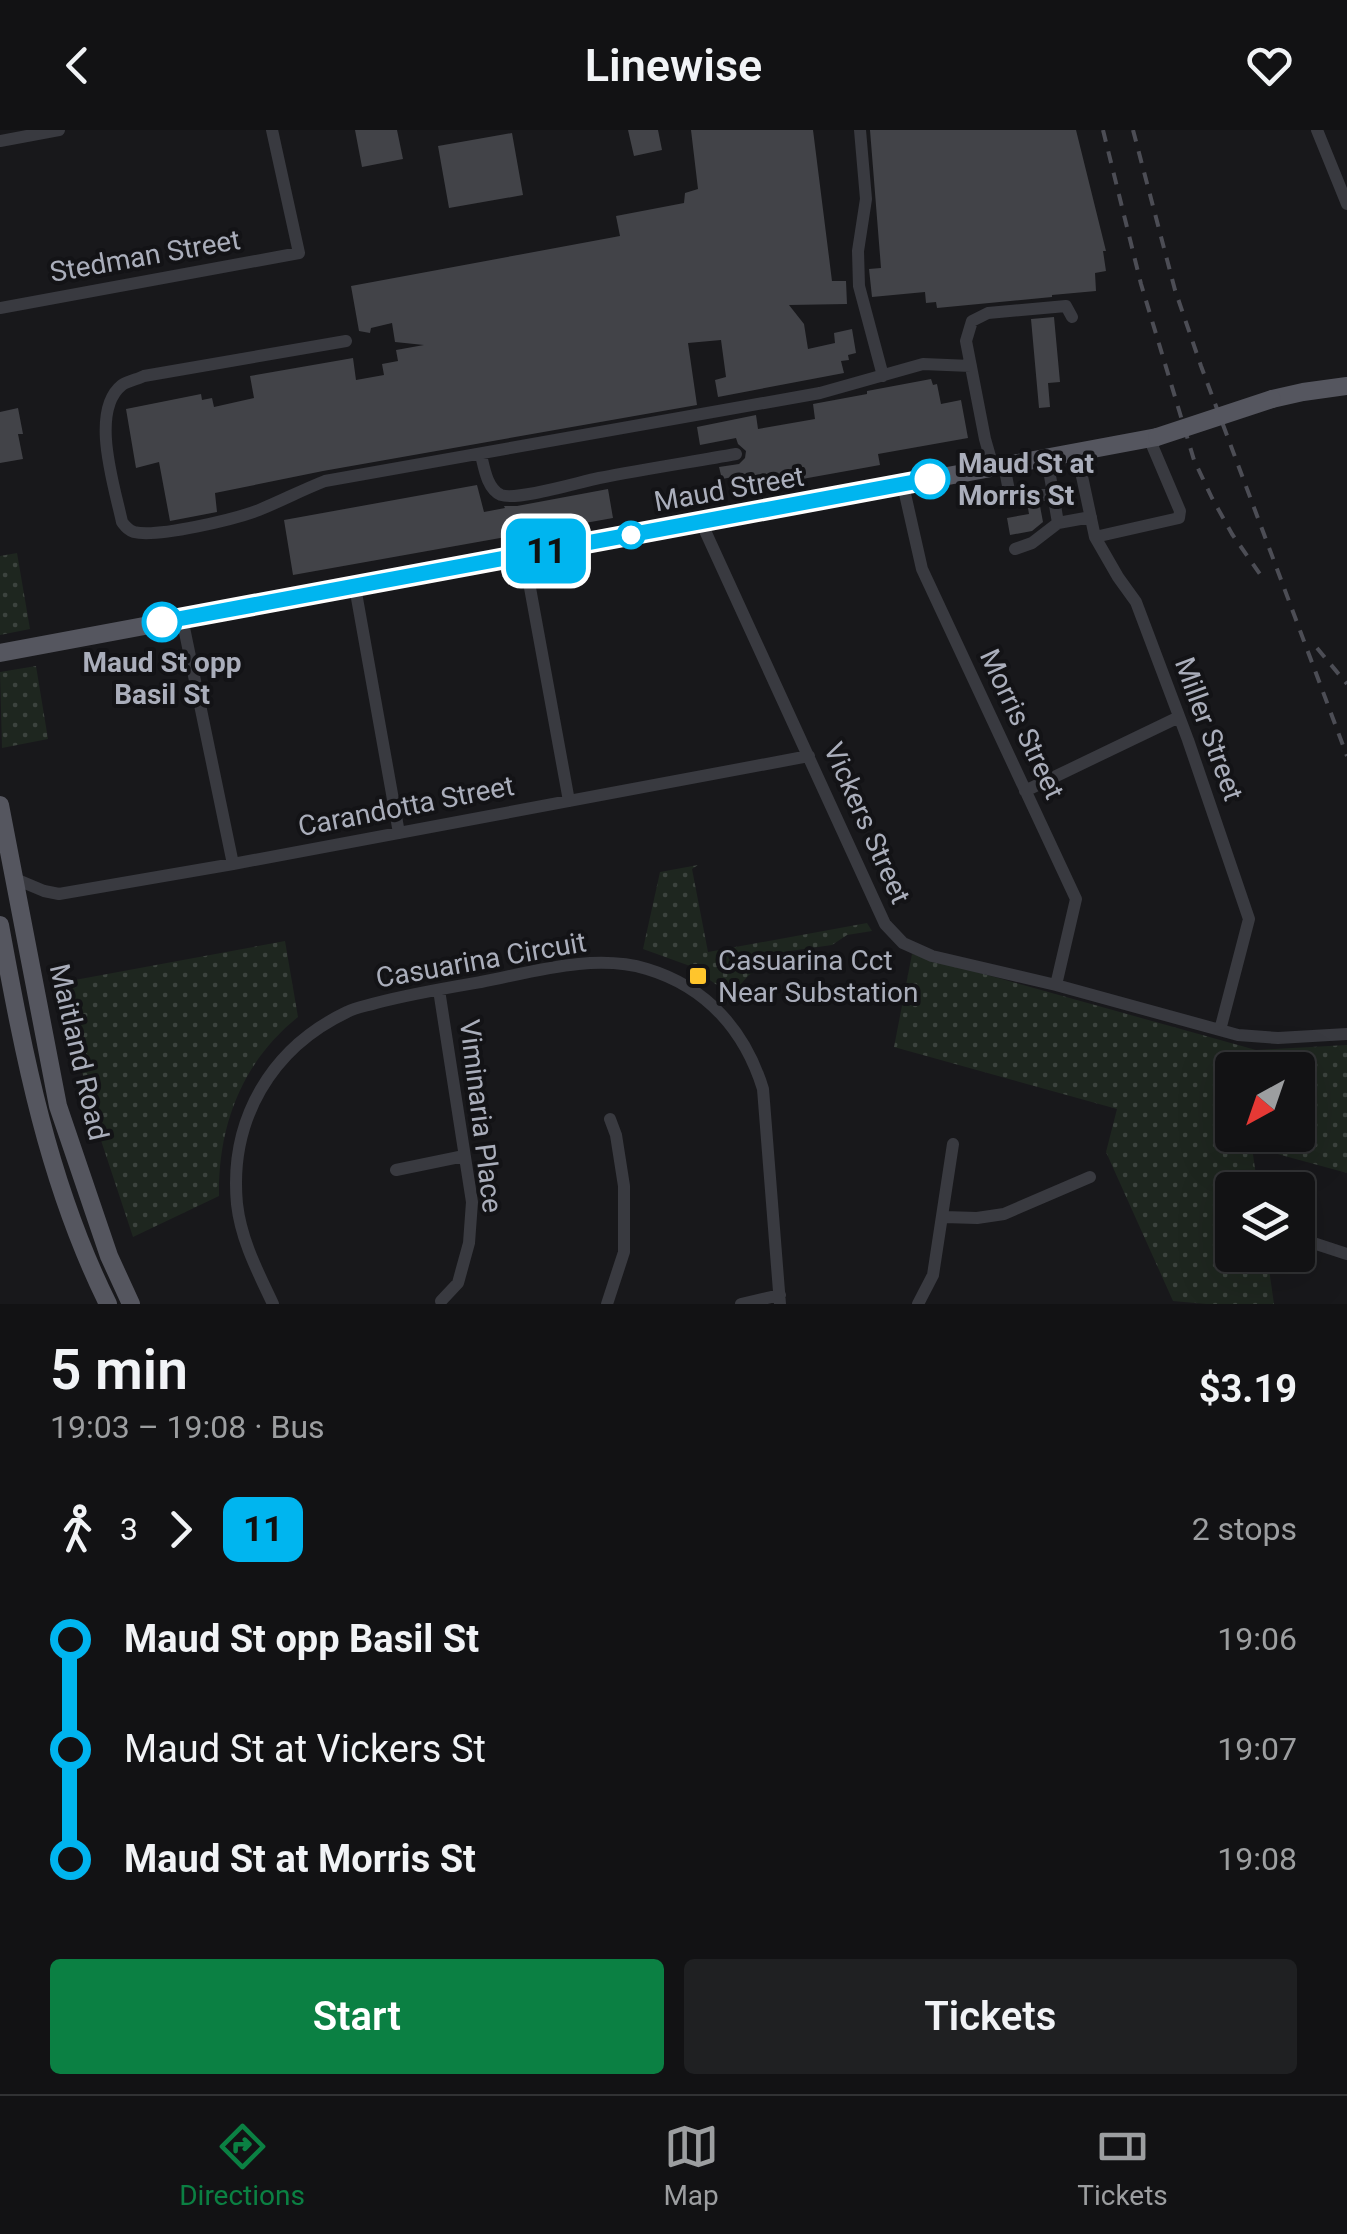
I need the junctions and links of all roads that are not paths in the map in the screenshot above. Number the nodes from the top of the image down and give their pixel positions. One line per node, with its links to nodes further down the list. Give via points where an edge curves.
1 (59, 130): 5 (street)
2 (272, 130): 7 (street, Stedman Street, via 299,253)
3 (860, 130): 11 (street, via 866,199 859,286)
4 (1317, 130): 6 (street)
5 (0, 141)
6 (1347, 204)
7 (0, 308)
8 (1072, 317): 10 (street, via 1066,306 978,317 967,332)
9 (346, 341): 16 (street, via 123,385 107,412 105,435 122,522 131,531 162,532 257,510 325,481)
10 (971, 366): 11 (street, via 923,364); 18 (street, via 985,439)
11 (883, 376): 16 (street)
12 (1347, 386): 13 (main road, Maud Street, bridge, via 1272,399)
13 (1153, 438): 14 (main road, Maud Street); 24 (street, via 1178,518)
14 (1077, 453): 17 (main road, Maud Street); 21 (street, Miller Street)
15 (736, 454): 16 (street, via 518,496 494,489)
16 (481, 455)
17 (1047, 458): 18 (main road, Maud Street); 20 (street)
18 (998, 466): 19 (main road, Maud Street); 20 (street, via 1011,501)
19 (902, 485): 22 (main road, Maud Street); 32 (street, Morris Street, via 922,570)
20 (1053, 493): 23 (street)
21 (1090, 517): 23 (street); 24 (street, Miller Street)
22 (701, 522): 26 (main road, Maud Street); 31 (street, Vickers Street)
23 (1058, 523): 25 (street)
24 (1094, 538): 30 (street, Miller Street, via 1136,602)
25 (1015, 548)
26 (524, 555): 27 (main road, Maud Street); 33 (street)
27 (355, 587): 28 (main road, Maud Street); 35 (street)
28 (182, 618): 29 (main road, Maud Street); 36 (street)
29 (0, 653)
30 (1179, 717): 32 (street); 41 (street, Miller Street, via 1250,919)
31 (809, 756): 33 (street, Carandotta Street); 39 (street, Vickers Street, via 884,924 903,943)
32 (1025, 791): 39 (street, Morris Street, via 1076,899)
33 (569, 801): 35 (street, Carandotta Street)
34 (0, 805): 37 (main road, Maitland Road)
35 (398, 832): 36 (street, Carandotta Street)
36 (233, 864): 37 (street, Carandotta Street, via 59,894)
37 (13, 878): 54 (main road, Maitland Road, via 58,1106)
38 (0, 925): 53 (main road, Maitland Road, via 50,1160)
39 (1056, 985): 41 (street, Vickers Street)
40 (438, 990): 45 (street, Viminaria Place); 51 (street, Casuarina Circuit, via 585,963 644,968 698,993 741,1037 763,1089); 55 (street, Casuarina Circuit, via 348,1010 300,1041 250,1110 237,1162 237,1206 248,1250)
41 (1220, 1030): 42 (street, Vickers Street, via 1278,1038)
42 (1347, 1034)
43 (610, 1119): 56 (street, via 624,1186 624,1252)
44 (953, 1144): 48 (street)
45 (464, 1156): 46 (street); 52 (street, Viminaria Place, via 470,1244 458,1283)
46 (396, 1170)
47 (1090, 1177): 48 (street, via 1004,1214)
48 (944, 1216): 58 (street, via 933,1276)
49 (1315, 1244): 50 (street)
50 (1347, 1254)
51 (780, 1300): 57 (street, Casuarina Circuit)
52 (441, 1301)
53 (108, 1304)
54 (131, 1304)
55 (274, 1304)
56 (607, 1304)
57 (741, 1304)
58 (918, 1304)

